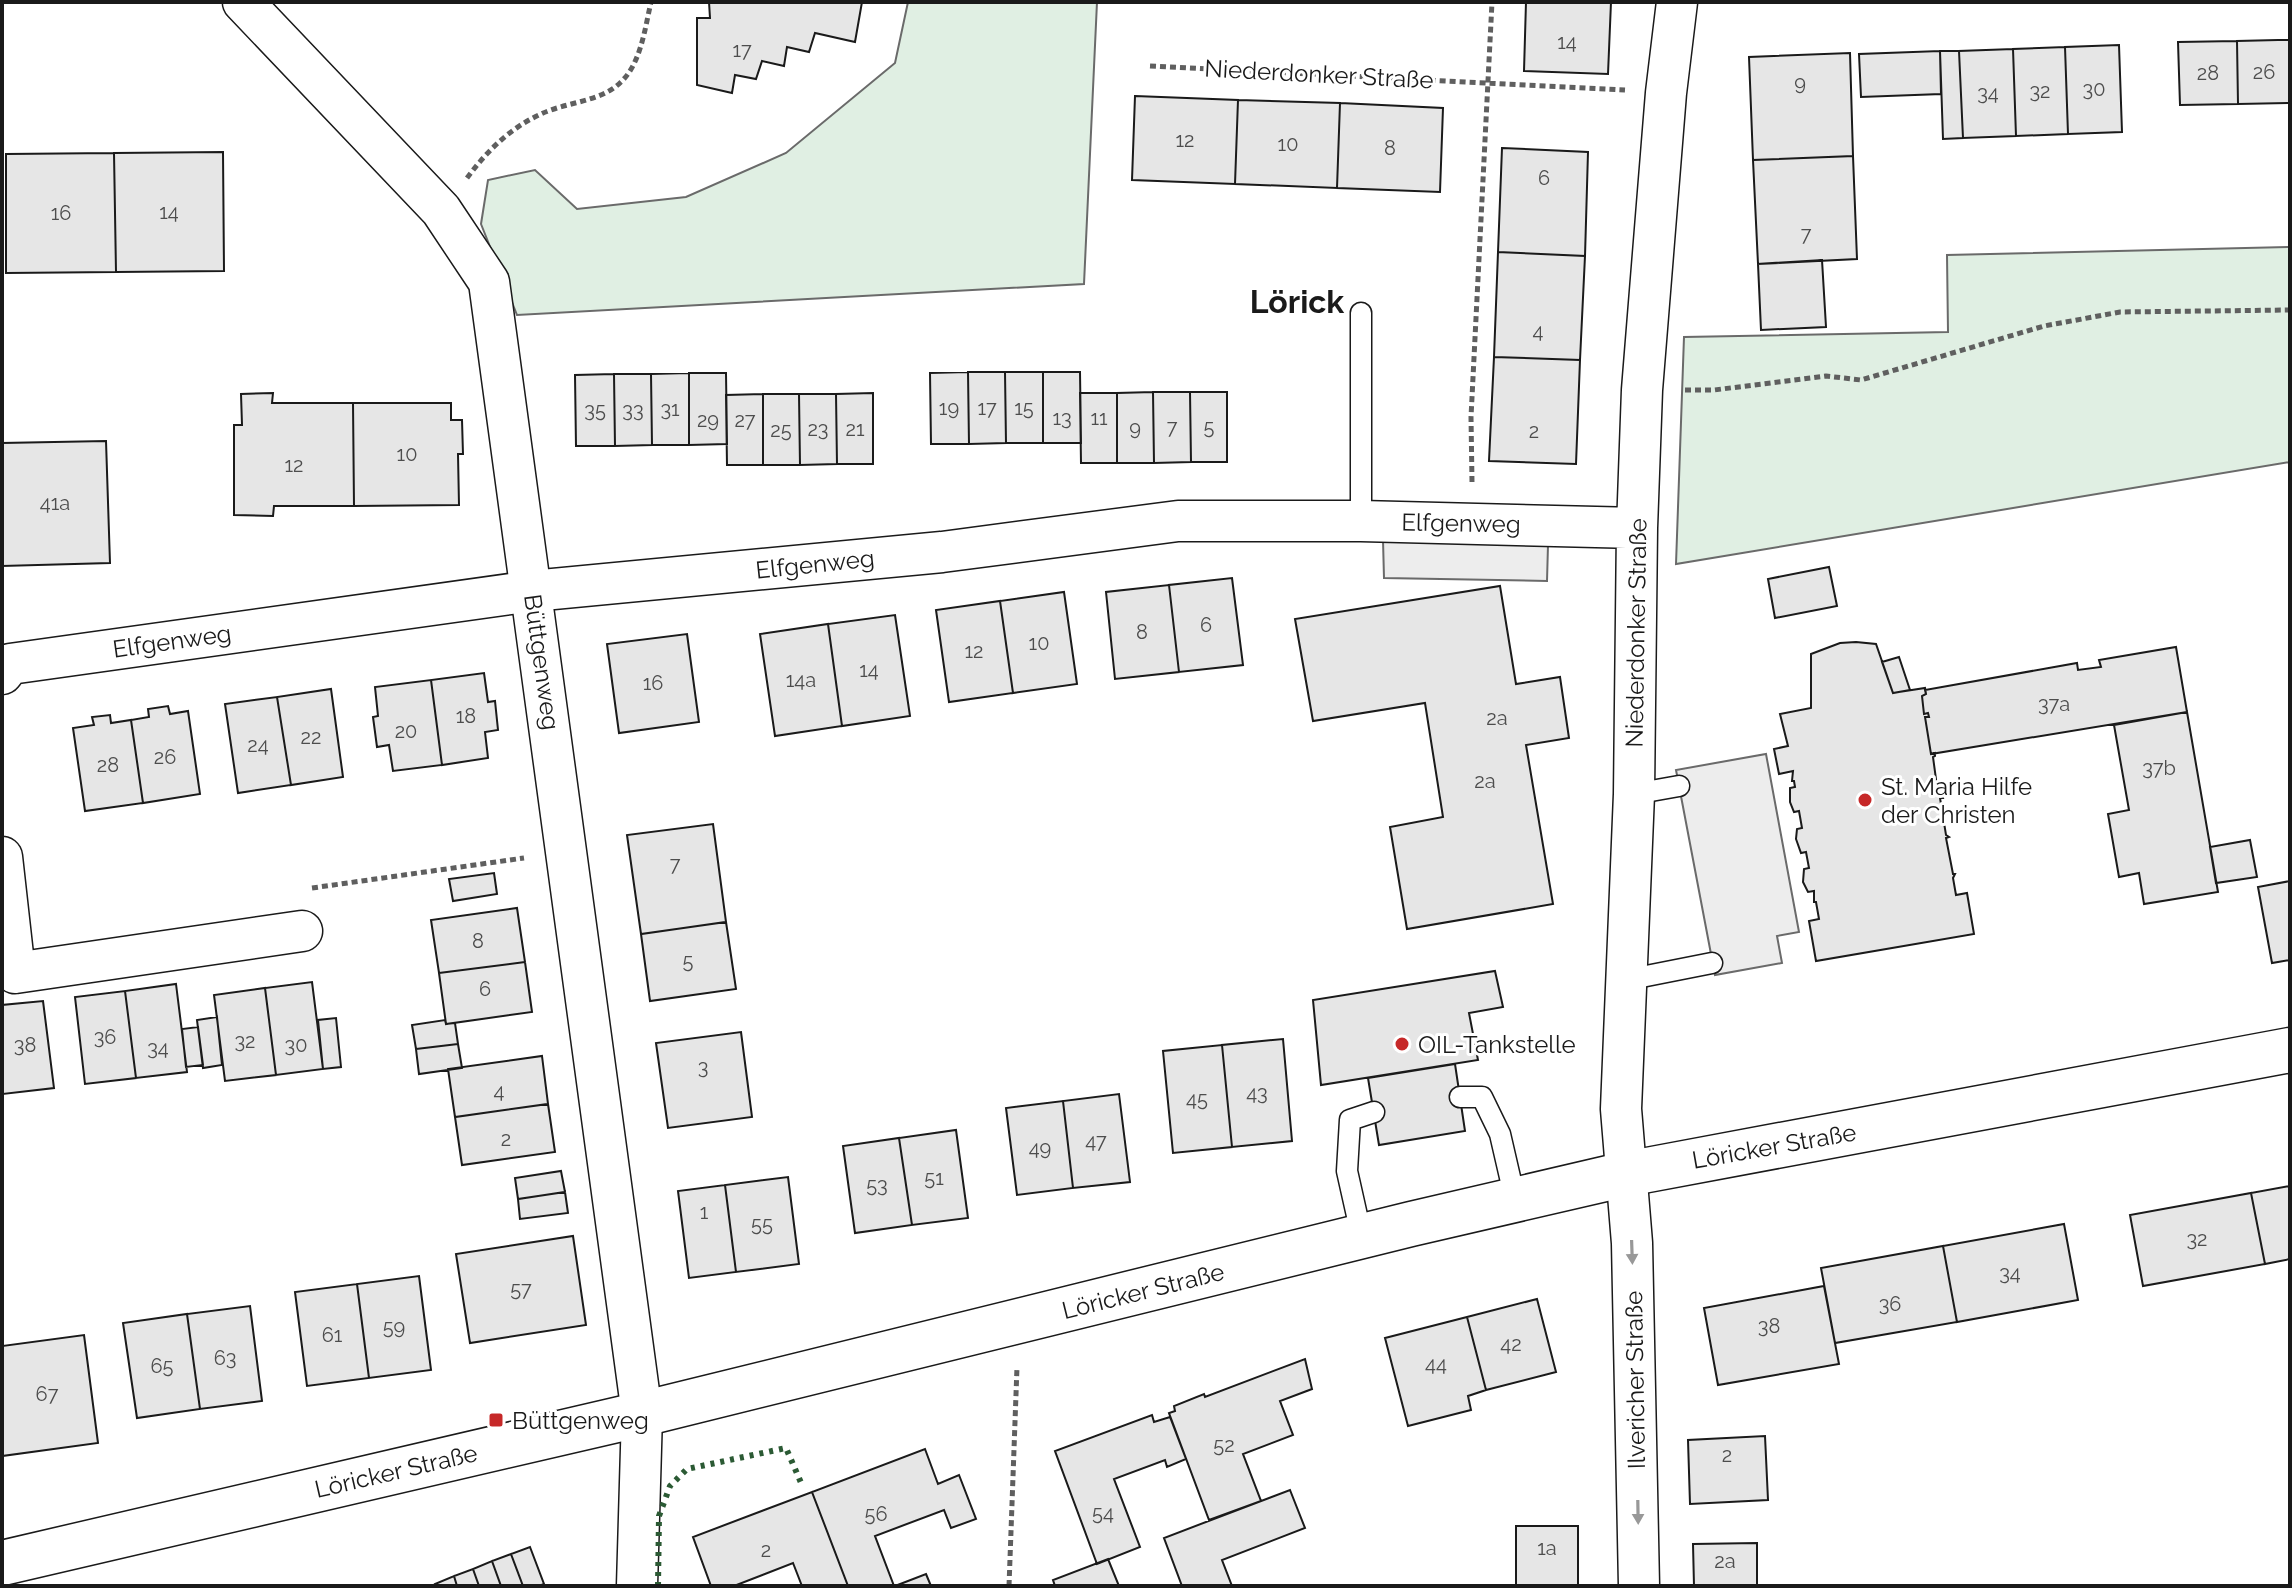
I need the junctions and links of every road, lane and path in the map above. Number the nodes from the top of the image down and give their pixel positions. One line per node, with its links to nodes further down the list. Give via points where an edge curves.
1 (243, 2): 8 (street, Büttgenweg)
2 (651, 2): 8 (path, via 635,62 621,82 604,94 518,126 481,159)
3 (1492, 2): 6 (path)
4 (1677, 2): 7 (street, Niederdonker Straße)
5 (1150, 66): 6 (path, Niederdonker Straße)
6 (1487, 83): 7 (path, Niederdonker Straße); 13 (path, via 1471,417)
7 (1666, 93): 11 (street, Niederdonker Straße)
8 (441, 210): 15 (street, Büttgenweg, via 489,282)
9 (2290, 310): 11 (path, via 2120,312 2044,326 1861,380 1826,376 1714,390)
10 (1361, 313): 12 (lane)
11 (1642, 390): 14 (street, Niederdonker Straße)
12 (1361, 521): 13 (street, Elfgenweg); 15 (street, Elfgenweg, via 1178,521 942,552)
13 (1473, 523): 14 (street, Elfgenweg)
14 (1637, 528): 18 (street, Niederdonker Straße)
15 (532, 591): 16 (street, Elfgenweg, via 10,664); 19 (street, Büttgenweg)
16 (2, 674)
17 (1679, 786): 18 (lane)
18 (1634, 794): 23 (street, Niederdonker Straße)
19 (568, 852): 21 (path, via 296,891); 31 (street, Büttgenweg)
20 (2, 857): 21 (street, via 15,973)
21 (302, 931)
22 (1712, 963): 23 (lane)
23 (1626, 980): 27 (street, Niederdonker Straße, via 1621,1109)
24 (2290, 1050): 27 (street, Löricker Straße)
25 (1460, 1097): 28 (lane, via 1482,1097 1500,1134)
26 (1374, 1112): 29 (lane, via 1350,1120 1347,1171)
27 (1626, 1174): 28 (street, Löricker Straße); 35 (street, Ilvericher Straße, one-way to 35)
28 (1515, 1199): 29 (street, Löricker Straße)
29 (1362, 1238): 30 (street, Löricker Straße)
30 (1019, 1322): 31 (street, Löricker Straße); 34 (path)
31 (642, 1414): 32 (street, Löricker Straße); 33 (street, Büttgenweg)
32 (2, 1563)
33 (637, 1586)
34 (1009, 1586)
35 (1639, 1586)

